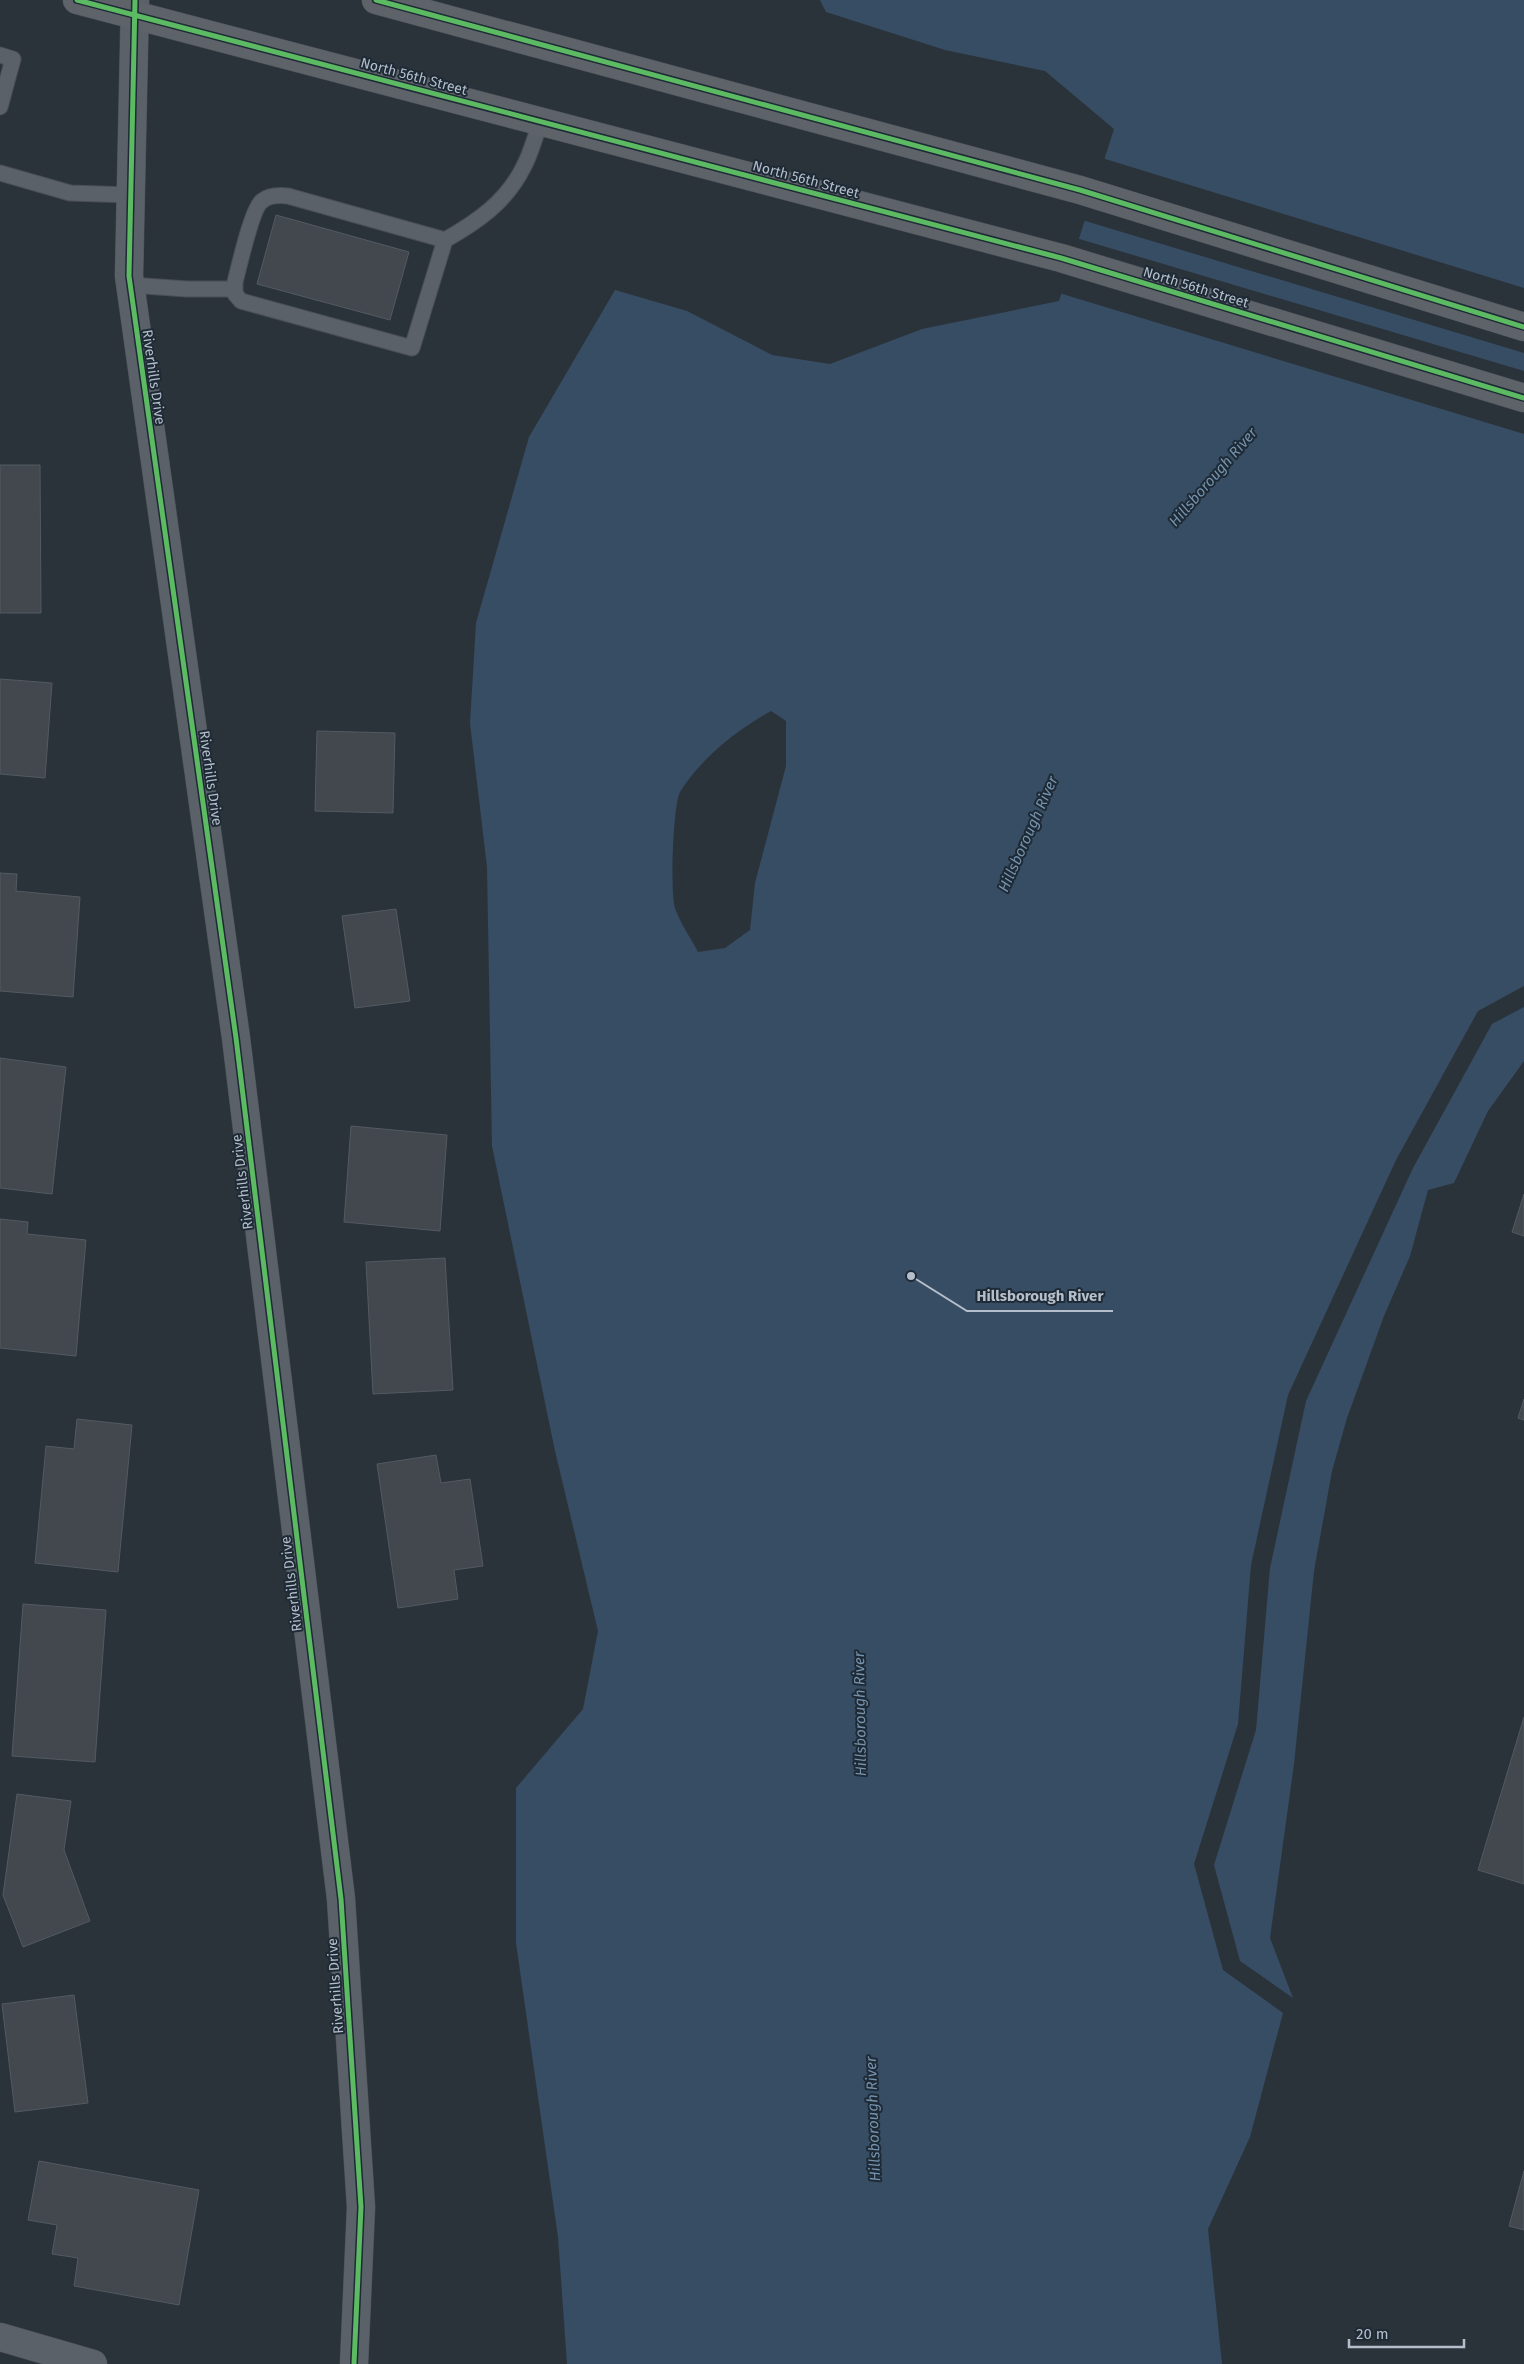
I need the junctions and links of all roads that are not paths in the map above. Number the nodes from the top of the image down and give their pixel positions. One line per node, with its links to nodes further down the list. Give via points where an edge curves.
1 (77, 0): 3 (main road, North 56th Street)
2 (376, 0): 12 (main road, via 1080,190)
3 (135, 7): 6 (main road, North 56th Street); 8 (street, Riverhills Drive)
4 (0, 55): 5 (lane, via 13,59)
5 (0, 107)
6 (541, 121): 9 (lane, via 524,167 511,188 490,211); 13 (main road, North 56th Street, via 1061,258)
7 (0, 173): 8 (lane, via 70,194)
8 (131, 196): 10 (street, Riverhills Drive)
9 (445, 240): 11 (lane, via 288,196 271,196 262,200 255,211); 11 (lane, via 412,348 241,301)
10 (130, 286): 11 (lane); 16 (street, Riverhills Drive, via 236,1038 341,1899 361,2208)
11 (234, 289)
12 (1524, 327)
13 (1524, 398)
14 (0, 2337): 15 (street)
15 (93, 2364)
16 (354, 2364)

